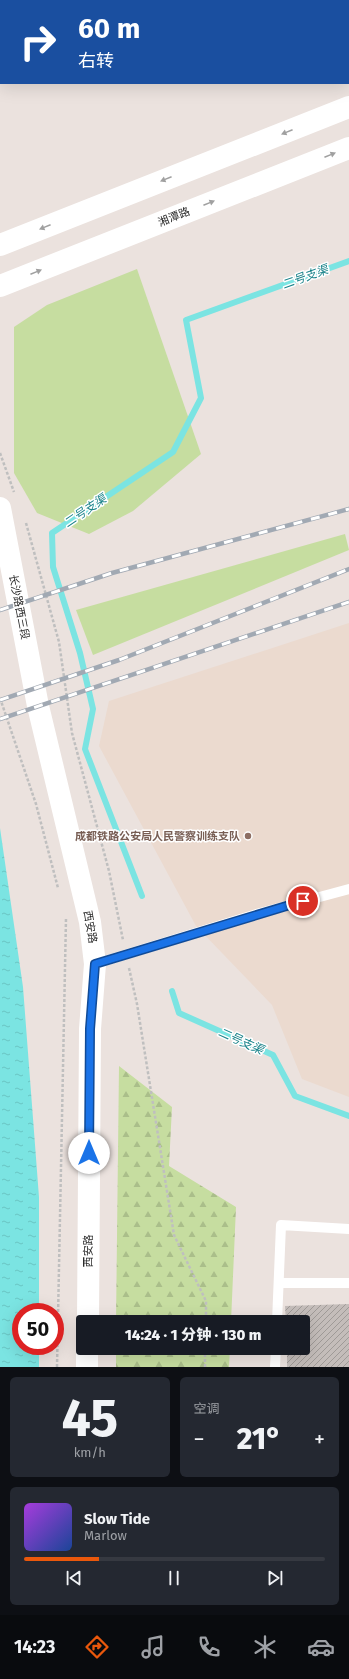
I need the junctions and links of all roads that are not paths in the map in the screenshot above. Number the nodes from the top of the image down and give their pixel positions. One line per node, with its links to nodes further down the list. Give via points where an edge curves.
1 (349, 107): 3 (main road, one-way to 3)
2 (349, 148): 4 (main road, 湘潭路, one-way to 2)
3 (0, 245)
4 (0, 286)
5 (8, 501): 6 (main road, 长沙路西三段)
6 (38, 706): 8 (main road, 西安路, via 90,922)
7 (349, 889): 8 (lane, via 260,913)
8 (95, 964): 12 (main road, 西安路, via 90,1029)
9 (349, 1229): 10 (lane, via 281,1225)
10 (279, 1283): 11 (lane); 13 (lane)
11 (349, 1283)
12 (88, 1315)
13 (277, 1315)
14 (88, 1355): 16 (main road)
15 (276, 1355): 17 (lane)
16 (87, 1367)
17 (275, 1367)

